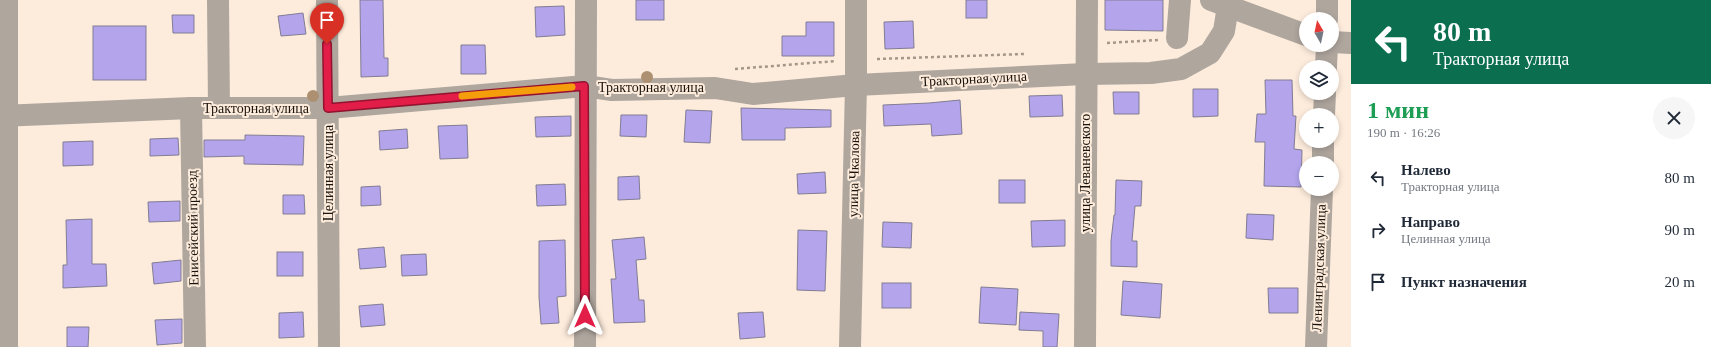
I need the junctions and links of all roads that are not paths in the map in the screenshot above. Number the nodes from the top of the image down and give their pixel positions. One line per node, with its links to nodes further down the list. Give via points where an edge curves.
1 (7, 0): 21 (street)
2 (218, 0): 19 (street)
3 (327, 0): 20 (street, Целинная улица)
4 (586, 0): 17 (street)
5 (856, 0): 16 (street, улица Чкалова)
6 (1086, 0): 15 (street, улица Леваневского)
7 (1180, 0): 12 (street)
8 (1327, 0): 10 (street)
9 (1223, 2): 11 (street); 15 (street, Тракторная улица, via 1224,31 1210,54 1181,69 1151,73)
10 (1327, 12)
11 (1299, 32)
12 (1177, 38)
13 (1339, 42): 14 (street)
14 (1351, 42)
15 (1085, 74): 16 (street, Тракторная улица); 28 (street, улица Леваневского)
16 (856, 85): 17 (street, Тракторная улица, via 753,94 715,88 612,90); 27 (street, улица Чкалова)
17 (584, 86): 20 (street, Тракторная улица); 26 (street)
18 (191, 108): 19 (street, Тракторная улица); 21 (street, Тракторная улица); 24 (street, Енисейский проезд)
19 (219, 108): 20 (street, Тракторная улица)
20 (328, 108): 25 (street, Целинная улица)
21 (3, 116): 23 (street)
22 (1322, 196): 29 (street, Ленинградская улица)
23 (7, 347)
24 (195, 347)
25 (329, 347)
26 (585, 347)
27 (850, 347)
28 (1085, 347)
29 (1316, 347)

